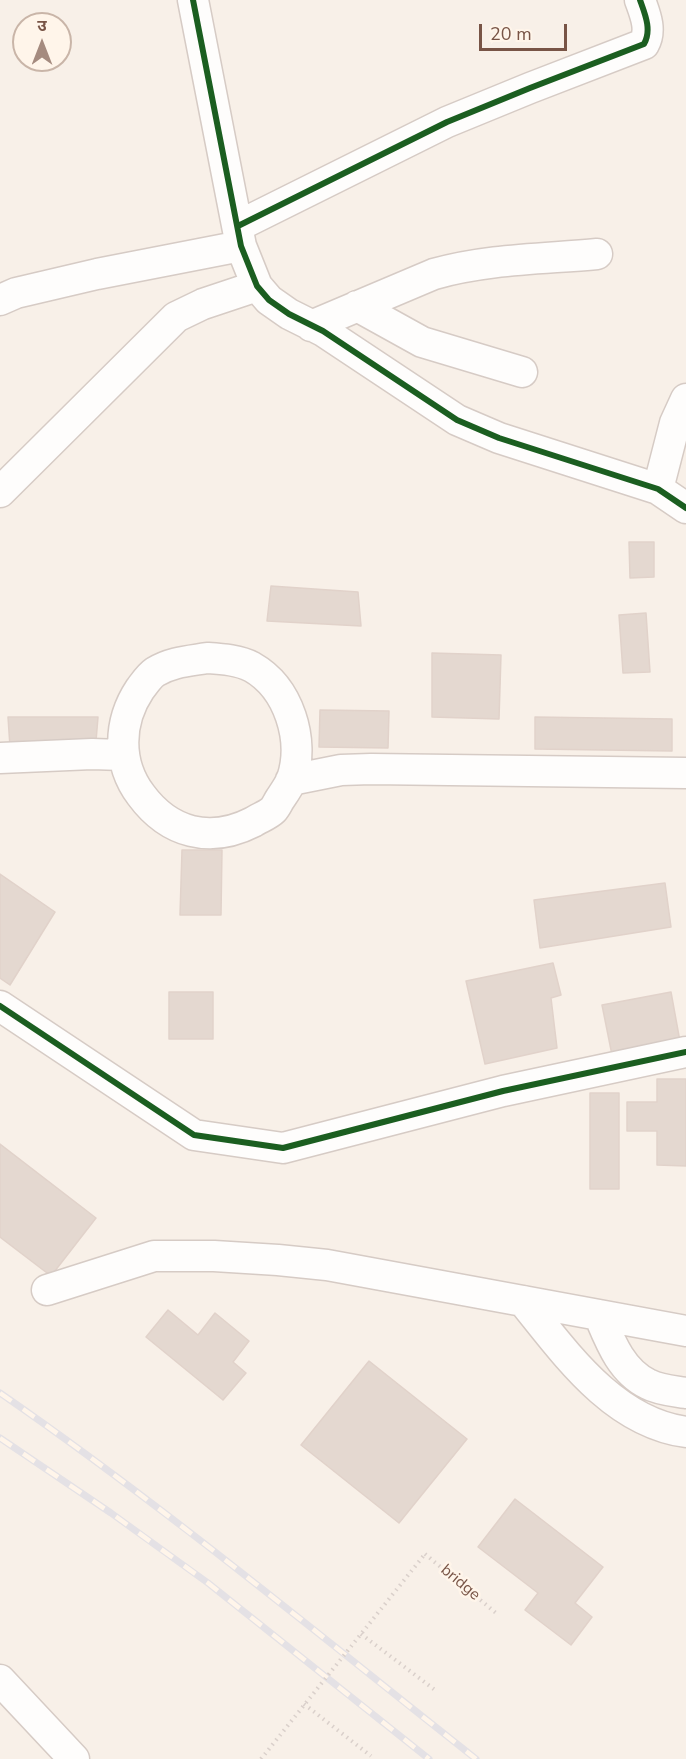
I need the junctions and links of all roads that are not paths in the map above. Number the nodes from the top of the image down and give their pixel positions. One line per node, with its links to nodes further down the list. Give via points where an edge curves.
1 (193, 0): 3 (street)
2 (640, 0): 3 (street, via 648,36 644,44 447,123)
3 (240, 236): 5 (street); 6 (street)
4 (597, 254): 7 (street, via 450,269)
5 (257, 286): 8 (street, via 269,300); 12 (street, via 176,317)
6 (0, 300)
7 (357, 306): 8 (street); 9 (street, via 422,342)
8 (311, 326): 11 (street, via 457,420 499,438)
9 (522, 372)
10 (686, 399): 11 (street, via 675,423)
11 (658, 489): 13 (street)
12 (0, 492)
13 (686, 508)
14 (122, 755): 15 (street); 17 (street, via 132,784 146,803 166,822 196,834 245,826 272,811); 17 (street, via 130,705 153,673 174,663 207,658 227,660 252,668 278,690 296,735)
15 (0, 758)
16 (686, 773): 17 (street, via 371,768)
17 (291, 780)
18 (0, 1006): 19 (street, via 194,1135 283,1148 503,1091)
19 (686, 1052)
20 (47, 1290): 21 (street, via 154,1256 214,1256 327,1265)
21 (523, 1301): 22 (street); 25 (street, via 577,1367 616,1402 654,1425)
22 (599, 1316): 23 (street); 24 (street, via 613,1348 627,1367 648,1384)
23 (686, 1331)
24 (686, 1393)
25 (686, 1432)
26 (0, 1680): 27 (street)
27 (74, 1759)

